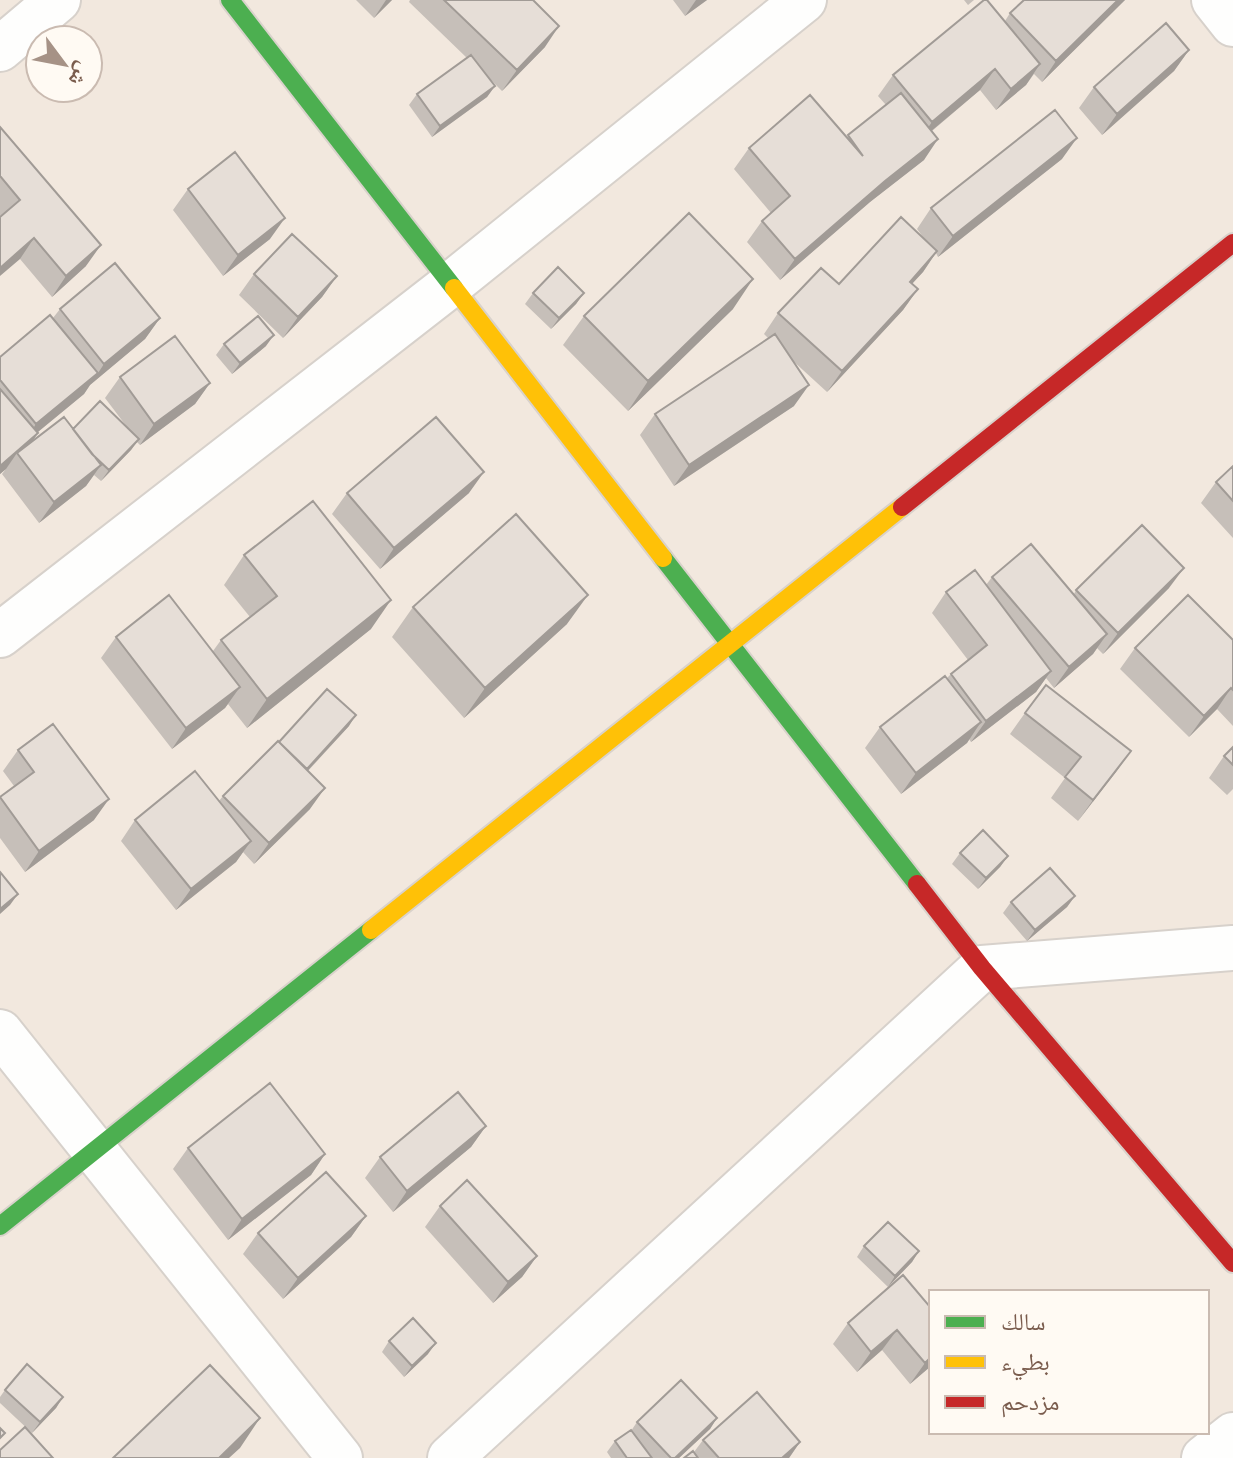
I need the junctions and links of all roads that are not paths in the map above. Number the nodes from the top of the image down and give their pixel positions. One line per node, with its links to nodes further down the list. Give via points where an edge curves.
1 (58, 0): 6 (street)
2 (230, 0): 8 (street)
3 (804, 0): 8 (street)
4 (1214, 0): 5 (street)
5 (1233, 24)
6 (0, 49)
7 (1233, 243): 10 (street)
8 (450, 285): 9 (street); 10 (street)
9 (0, 635)
10 (729, 646): 12 (street); 14 (street)
11 (1233, 948): 12 (street)
12 (982, 968): 16 (street); 19 (street)
13 (0, 1032): 14 (street)
14 (94, 1152): 15 (street); 18 (street)
15 (0, 1226)
16 (1233, 1263)
17 (1233, 1435): 20 (street)
18 (340, 1458)
19 (450, 1458)
20 (1204, 1458)

